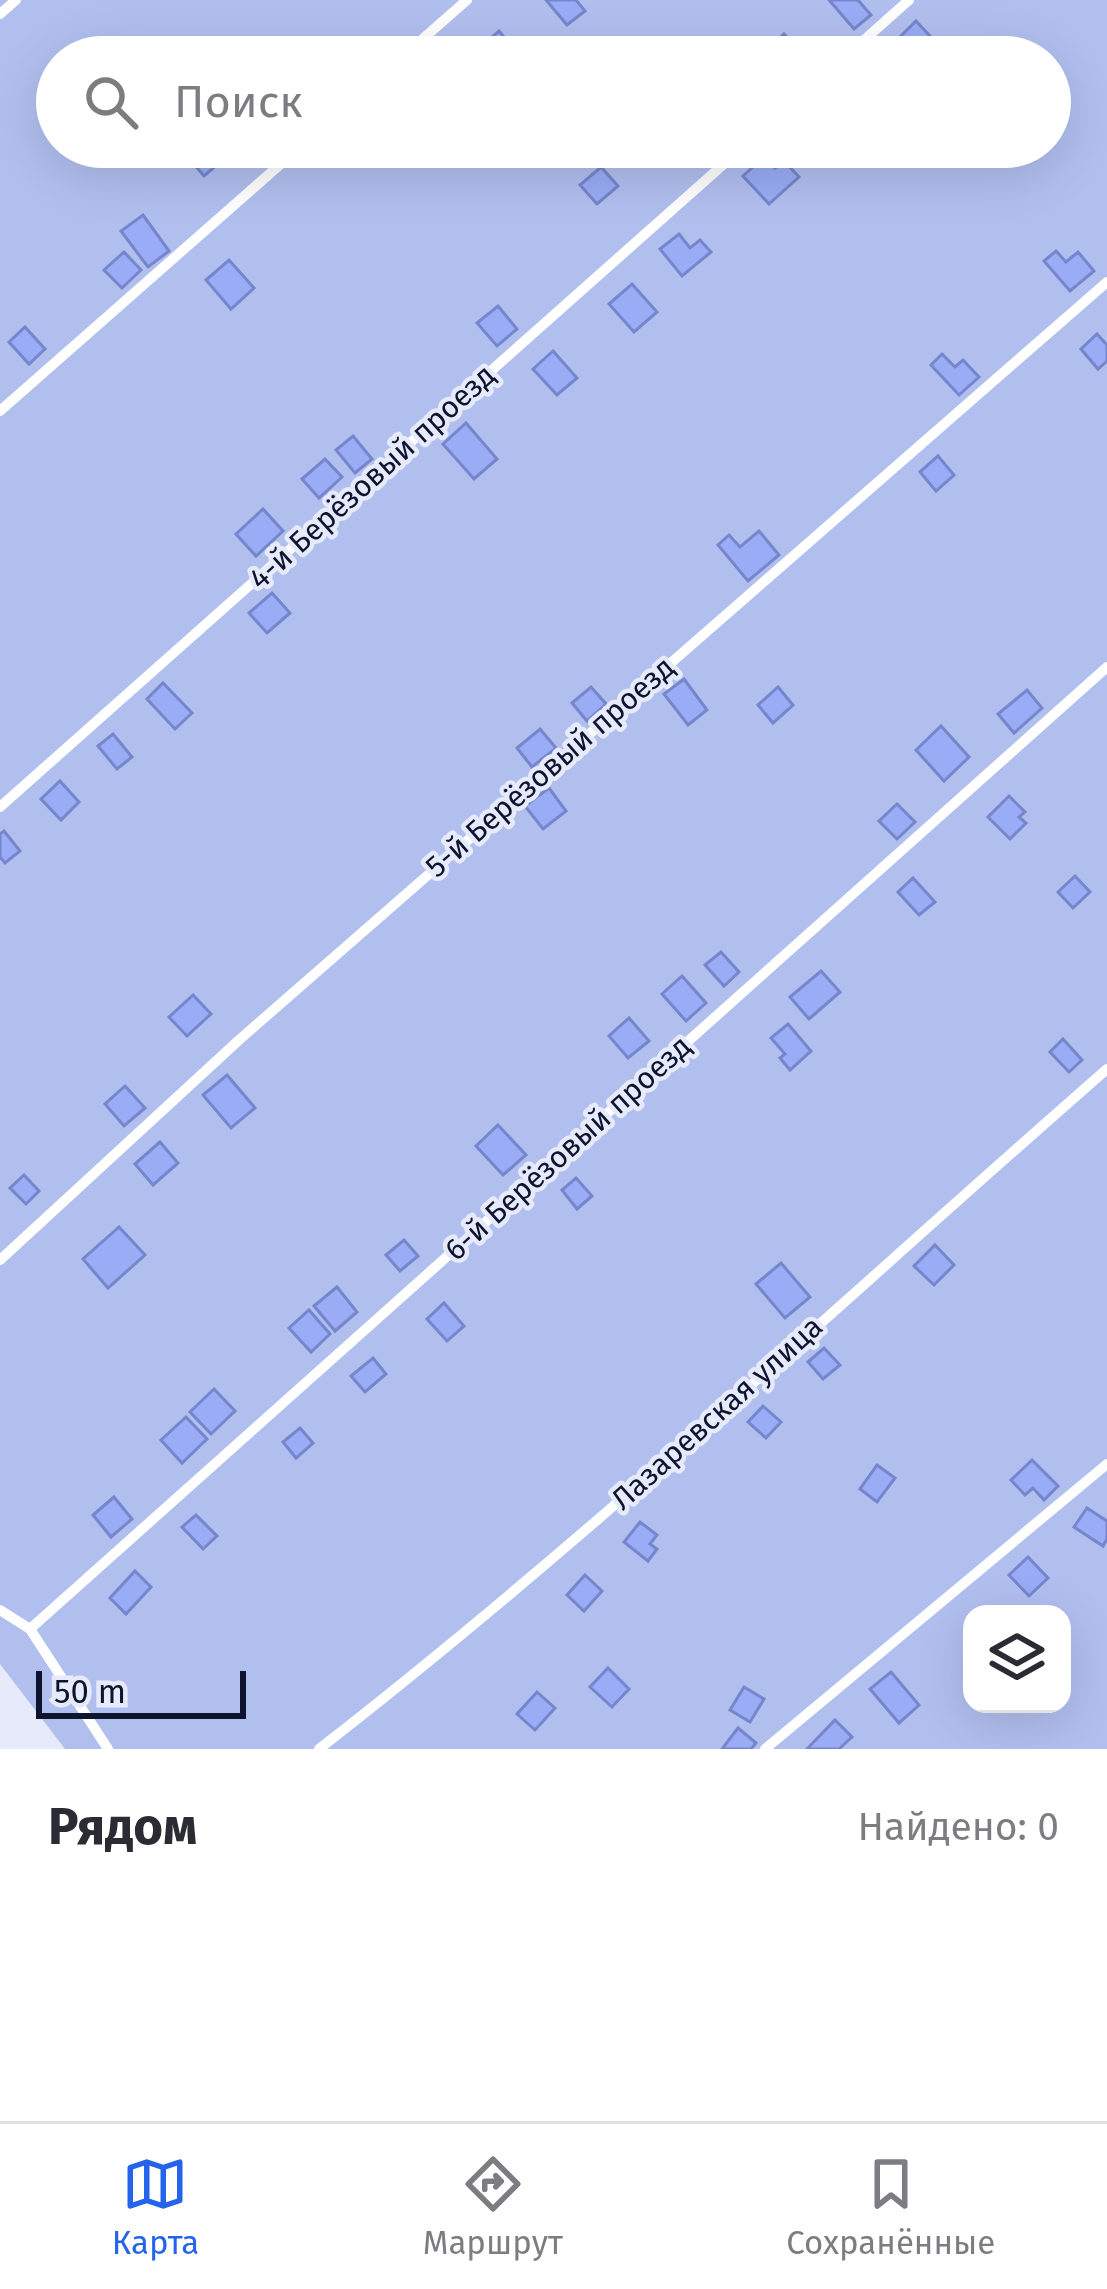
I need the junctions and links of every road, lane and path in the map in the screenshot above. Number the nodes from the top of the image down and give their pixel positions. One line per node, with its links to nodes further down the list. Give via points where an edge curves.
1 (16, 0): 4 (lane)
2 (467, 0): 5 (lane)
3 (909, 0): 6 (lane)
4 (0, 14)
5 (426, 36)
6 (868, 36)
7 (276, 168): 10 (lane)
8 (719, 168): 12 (lane, 4-й Берёзовый проезд)
9 (1107, 281): 14 (lane, 5-й Берёзовый проезд, via 239,1040)
10 (0, 411)
11 (1107, 667): 17 (lane, 6-й Берёзовый проезд)
12 (0, 807)
13 (1107, 1069): 19 (lane, Лазаревская улица, via 627,1494)
14 (0, 1260)
15 (1107, 1464): 20 (lane)
16 (0, 1610): 17 (lane)
17 (30, 1629): 18 (lane)
18 (108, 1749)
19 (319, 1749)
20 (765, 1749)

